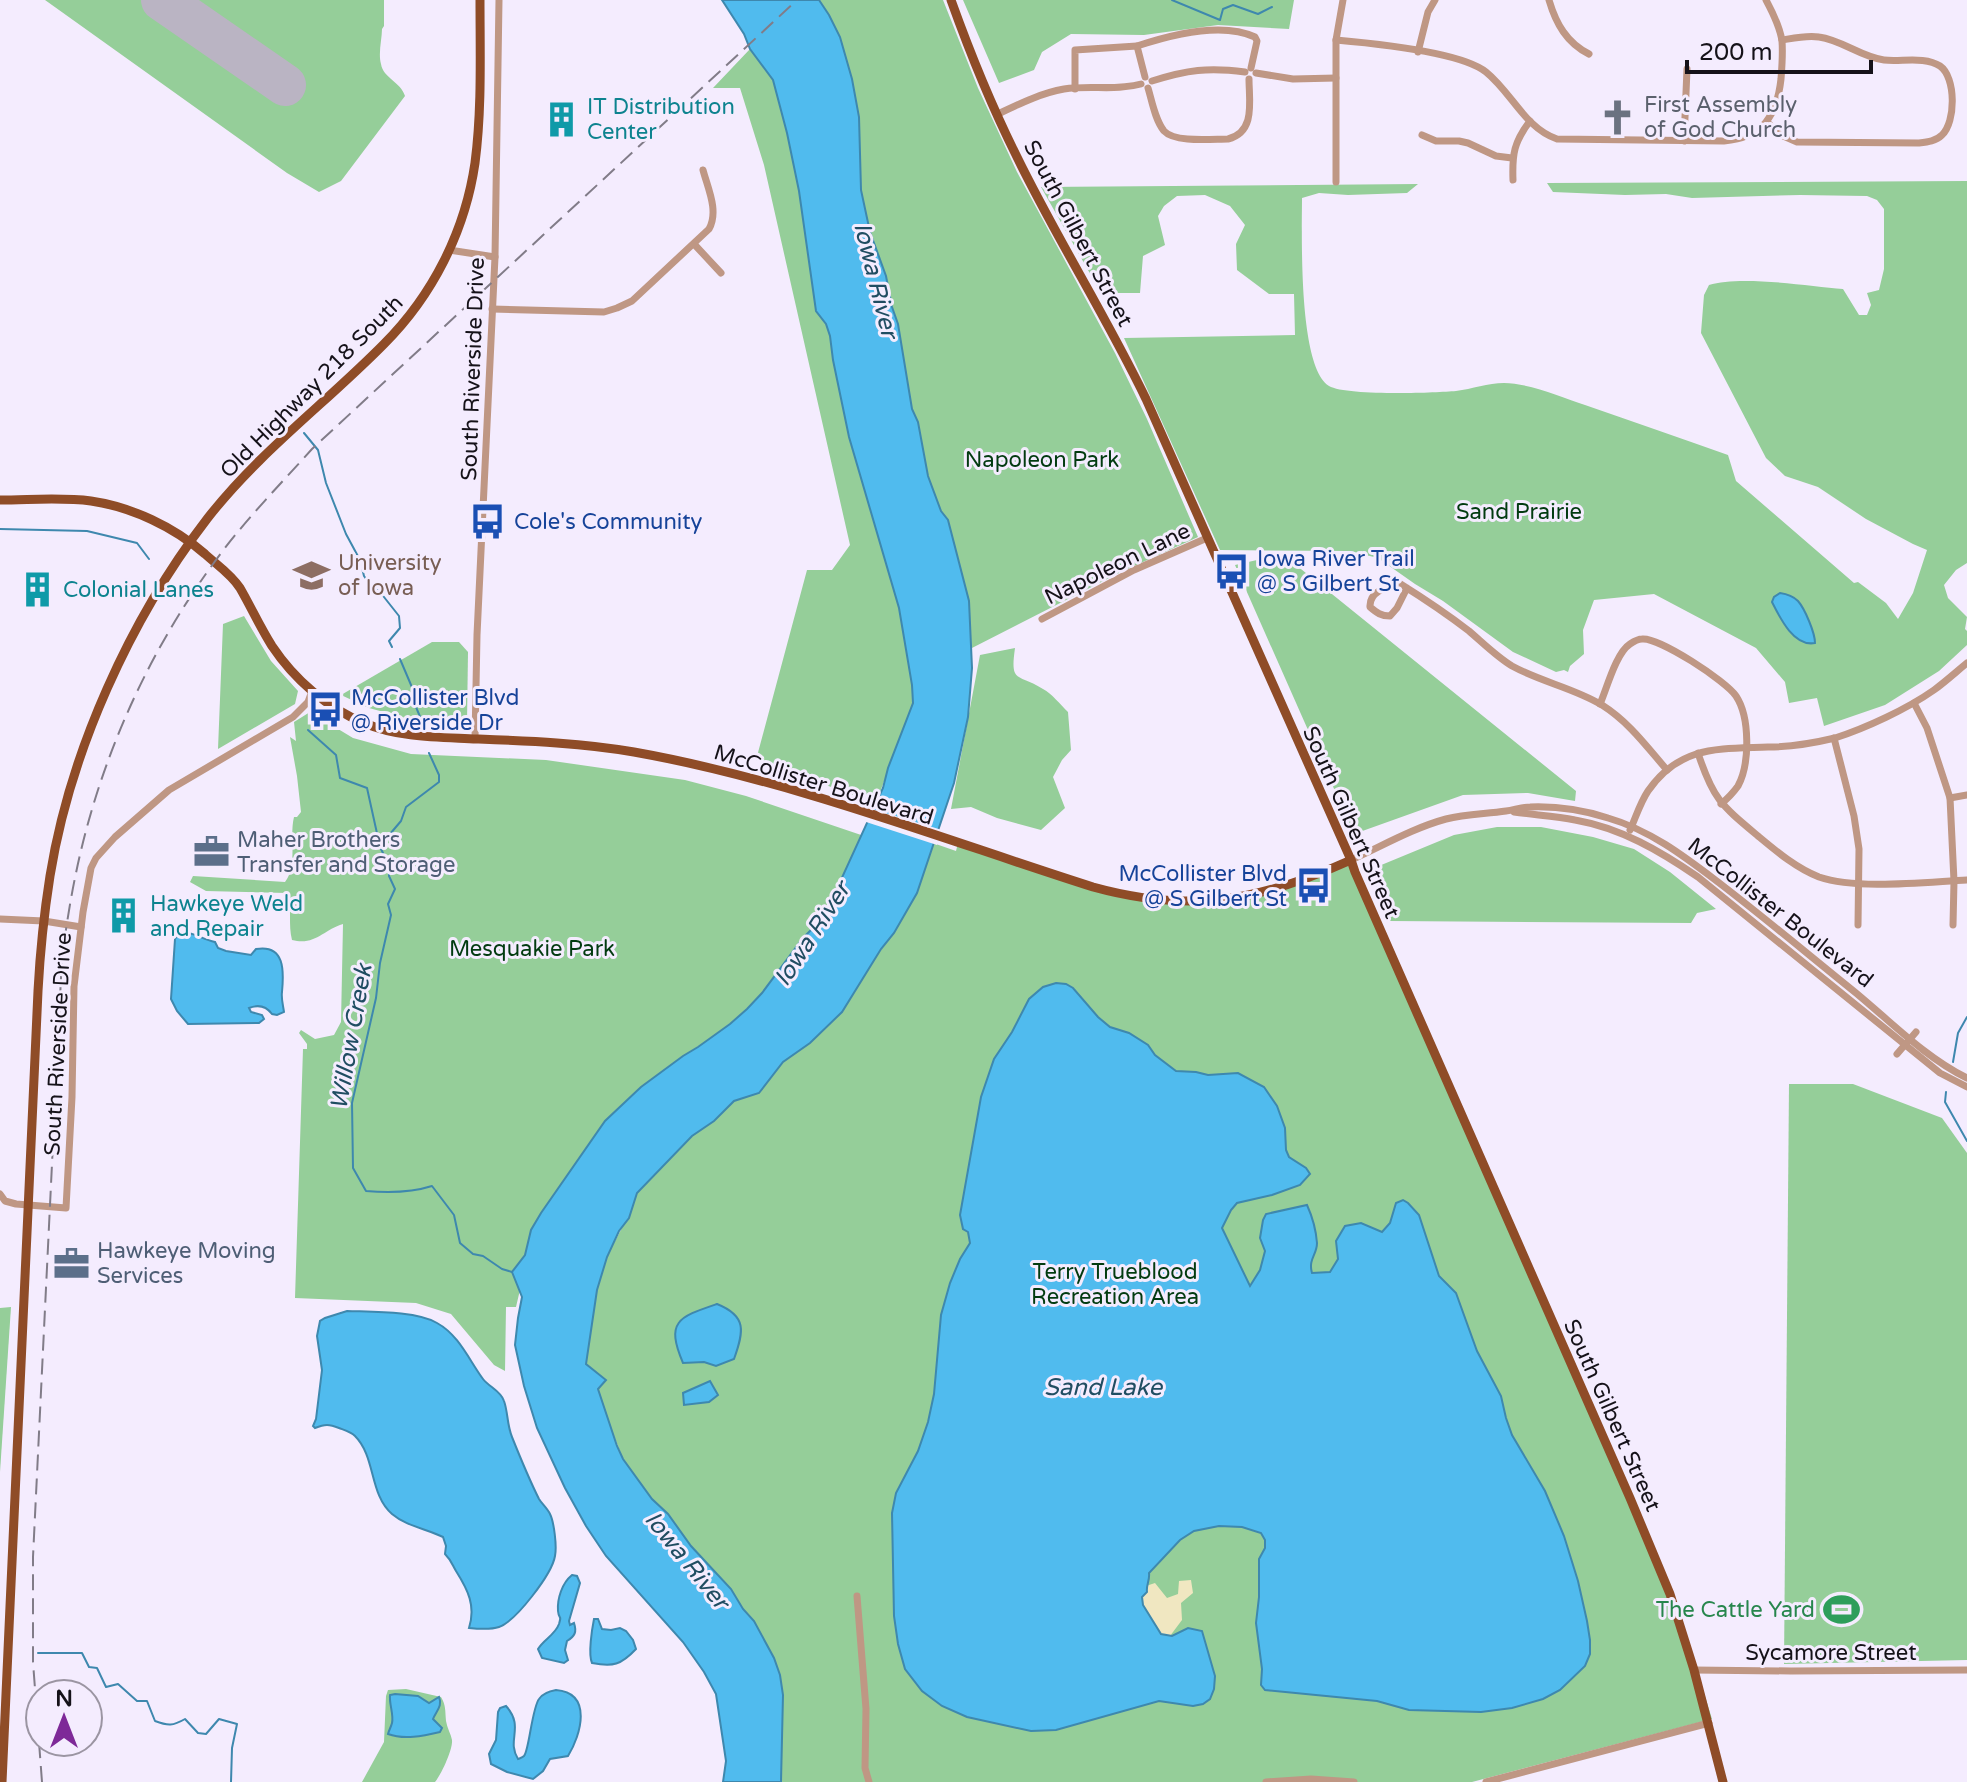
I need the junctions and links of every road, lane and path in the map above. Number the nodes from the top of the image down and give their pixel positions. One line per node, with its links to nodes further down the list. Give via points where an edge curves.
1 (480, 0): 28 (main road, Old Highway 218 South, via 475,164)
2 (499, 0): 29 (street, South Riverside Drive)
3 (951, 0): 18 (main road, South Gilbert Street)
4 (1343, 0): 8 (street)
5 (1435, 0): 11 (street)
6 (1549, 0): 12 (street, via 1565,33)
7 (1766, 0): 9 (street)
8 (1336, 40): 11 (street); 15 (street)
9 (1782, 40): 20 (street, via 1780,89); 20 (street, via 1819,37 1878,59 1935,63 1951,84 1950,125 1928,142 1807,143 1789,139)
10 (1137, 46): 14 (street, via 1201,30 1250,34 1257,41); 16 (street); 17 (street, via 1075,50)
11 (1418, 52): 19 (street, via 1479,67)
12 (1589, 54)
13 (1687, 69): 22 (street)
14 (1250, 73): 15 (street); 16 (street, via 1198,69); 16 (street, via 1249,121 1237,137 1228,139 1167,134)
15 (1336, 78): 26 (street)
16 (1146, 82): 17 (street, via 1127,88)
17 (1075, 89): 18 (street, via 1037,96)
18 (998, 114): 33 (main road, South Gilbert Street, via 1016,157 1131,367)
19 (1530, 121): 22 (street, via 1543,133 1565,140); 23 (street)
20 (1767, 122): 22 (street, via 1735,140)
21 (1422, 135): 23 (street)
22 (1684, 141)
23 (1512, 158): 25 (street)
24 (703, 170): 27 (street, via 714,219)
25 (1513, 180)
26 (1336, 182)
27 (694, 244): 30 (street); 31 (street, via 635,299 617,308)
28 (449, 250): 29 (street); 34 (main road, Old Highway 218 South, via 398,330 254,467)
29 (495, 257): 31 (street, South Riverside Drive)
30 (721, 273)
31 (492, 309): 42 (street, South Riverside Drive)
32 (0, 500): 34 (main road, McCollister Boulevard, via 102,503)
33 (1207, 538): 36 (street, Napoleon Lane); 52 (main road, South Gilbert Street)
34 (191, 542): 38 (main road, McCollister Boulevard, via 238,585 273,648); 57 (main road, Old Highway 218 South, via 147,609 110,680 64,814)
35 (1407, 588): 35 (street, via 1399,583 1387,587 1374,594 1370,607 1390,616); 40 (street, via 1513,666)
36 (1042, 619)
37 (1967, 663): 39 (street)
38 (312, 691): 42 (main road, McCollister Boulevard, via 346,715 386,730); 60 (street, South Riverside Drive, via 293,717 169,790 115,837 91,868)
39 (1914, 703): 41 (street); 47 (street)
40 (1600, 704): 43 (street, via 1625,647 1650,640 1731,689 1743,710); 45 (street, via 1628,725)
41 (1834, 738): 43 (street); 55 (street, via 1854,816)
42 (475, 739): 52 (main road, McCollister Boulevard, via 630,751 729,773 1141,899 1230,899 1273,891)
43 (1746, 748): 44 (street); 48 (street, via 1741,779)
44 (1698, 753): 45 (street); 48 (street)
45 (1667, 770): 50 (street, via 1647,792)
46 (1967, 795): 47 (street)
47 (1950, 798): 54 (street)
48 (1721, 804): 55 (street, via 1797,865 1819,877)
49 (1508, 811): 50 (street, McCollister Boulevard, via 1578,810); 51 (street, McCollister Boulevard, via 1576,820); 52 (street, McCollister Boulevard, via 1444,820)
50 (1632, 826): 51 (street); 61 (street, McCollister Boulevard, via 1682,854 1740,898)
51 (1628, 835): 61 (street, McCollister Boulevard, via 1673,859)
52 (1351, 860): 68 (main road, South Gilbert Street, via 1649,1543)
53 (1967, 880): 54 (street)
54 (1954, 881): 55 (street); 59 (street)
55 (1859, 883): 58 (street)
56 (0, 919): 57 (street)
57 (44, 921): 60 (street); 66 (main road, Old Highway 218 South)
58 (1858, 925)
59 (1953, 925)
60 (81, 927): 66 (street, South Riverside Drive, via 66,1208)
61 (1910, 1038): 62 (street); 63 (street, McCollister Boulevard); 64 (street, McCollister Boulevard, via 1940,1073)
62 (1897, 1054)
63 (1967, 1078)
64 (1967, 1087)
65 (0, 1194): 66 (street, via 8,1203)
66 (28, 1206): 71 (main road, Old Highway 218 South)
67 (857, 1596): 72 (street)
68 (1694, 1670): 69 (street, Sycamore Street); 70 (main road, South Gilbert Street)
69 (1967, 1670)
70 (1709, 1723): 75 (street); 76 (main road, South Gilbert Street)
71 (2, 1782)
72 (869, 1782)
73 (1266, 1782): 74 (street)
74 (1354, 1782)
75 (1486, 1782)
76 (1723, 1782)

